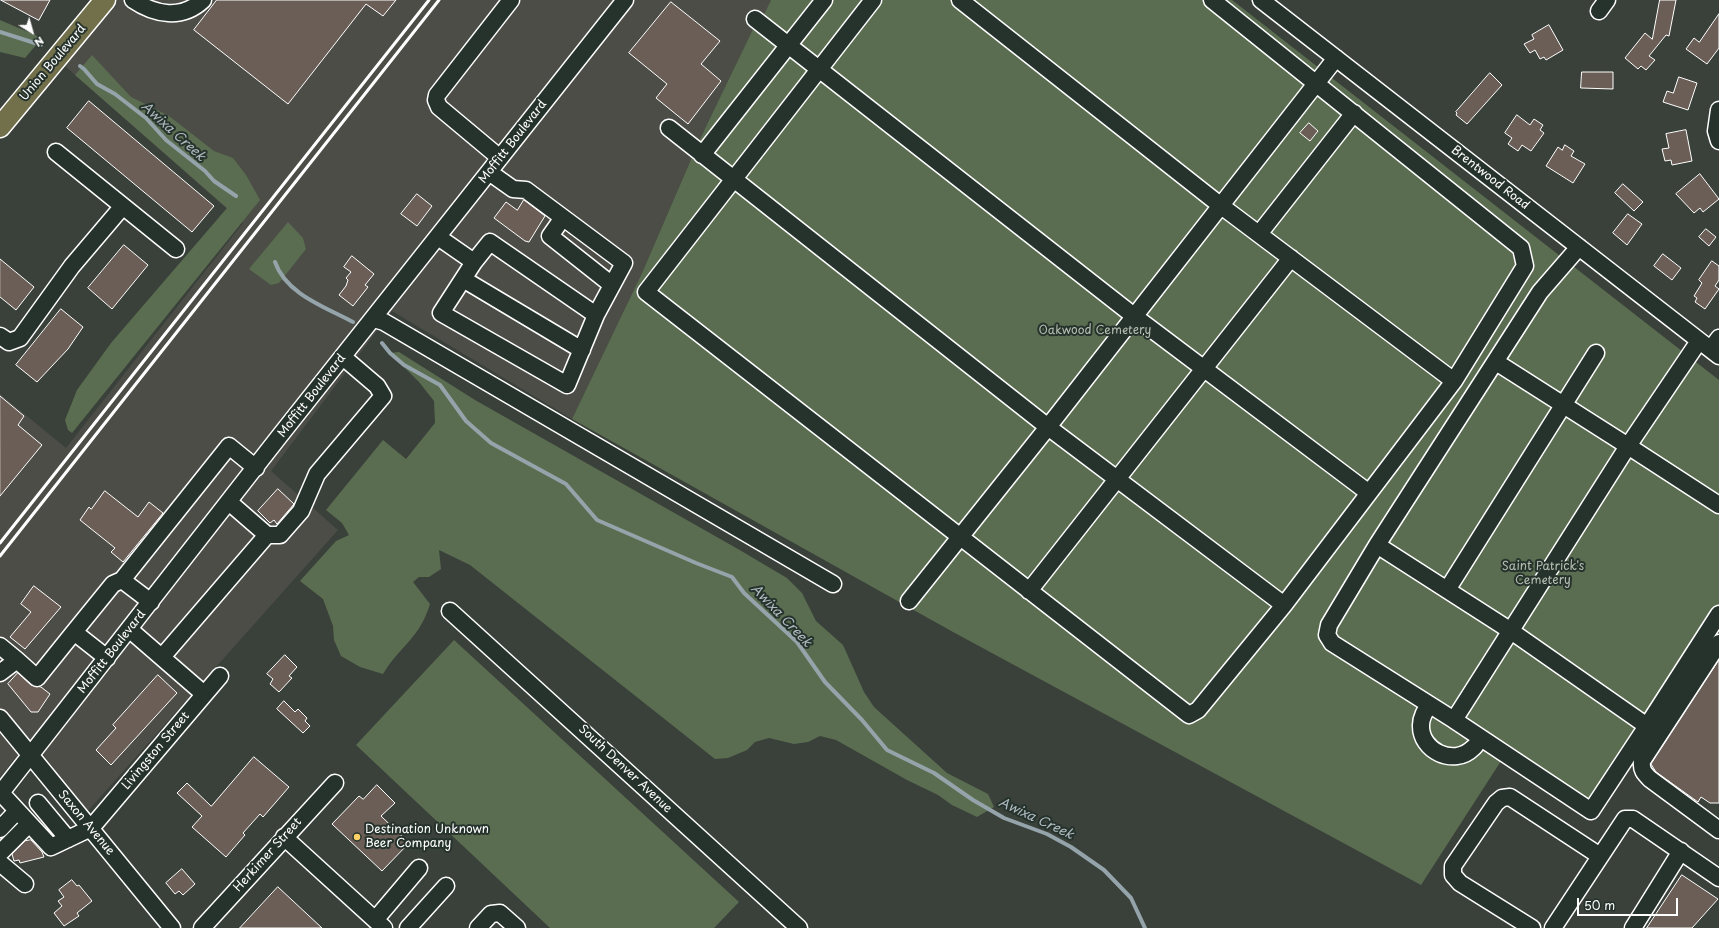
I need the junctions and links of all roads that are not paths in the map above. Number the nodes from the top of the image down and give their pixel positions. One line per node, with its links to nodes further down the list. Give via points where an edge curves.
1 (105, 0): 18 (main road, Union Boulevard)
2 (133, 0): 3 (street, via 160,13 180,14 196,7)
3 (203, 0)
4 (511, 0): 23 (street, via 437,95 436,100 439,106)
5 (625, 0): 23 (street, Moffitt Boulevard)
6 (824, 0): 12 (street)
7 (873, 0): 14 (street)
8 (960, 0): 26 (street)
9 (1212, 0): 15 (street)
10 (1262, 0): 13 (street, Brentwood Road)
11 (755, 18): 12 (street)
12 (789, 45): 14 (street); 22 (street)
13 (1336, 58): 15 (street); 31 (street, Brentwood Road)
14 (820, 69): 25 (street); 38 (street)
15 (1316, 83): 17 (street); 26 (street)
16 (1719, 110): 20 (street, via 1716,130)
17 (1354, 113): 29 (street); 47 (street, via 1521,248 1525,266)
18 (0, 127)
19 (669, 128): 22 (street)
20 (1719, 141)
21 (56, 152): 27 (street)
22 (702, 155): 25 (street)
23 (500, 158): 24 (street, Moffitt Boulevard)
24 (489, 172): 28 (street, via 513,189 526,190); 30 (street, Moffitt Boulevard)
25 (732, 179): 49 (street); 57 (street, via 646,292)
26 (1220, 205): 29 (street); 38 (street)
27 (123, 206): 32 (street); 40 (street, via 72,266 20,338 9,342)
28 (562, 219): 36 (street, via 550,236); 36 (street, via 624,263)
29 (1259, 234): 33 (street)
30 (438, 237): 34 (street); 39 (street, Moffitt Boulevard)
31 (1579, 247): 41 (street, Brentwood Road); 45 (street, via 1540,292)
32 (176, 249)
33 (1291, 258): 46 (street); 47 (street)
34 (474, 262): 35 (street); 37 (street, via 490,242)
35 (463, 279): 42 (street); 42 (street, via 441,313 567,385)
36 (612, 285): 37 (street)
37 (596, 315): 42 (street)
38 (1134, 316): 46 (street); 49 (street)
39 (374, 319): 44 (street, Moffitt Boulevard); 60 (street, via 384,322)
40 (0, 336)
41 (1712, 346): 50 (street)
42 (582, 350)
43 (1596, 353): 48 (street)
44 (343, 357): 51 (street, Moffitt Boulevard); 56 (street, via 377,386 383,396 317,474 301,512 280,535)
45 (1496, 362): 48 (street); 58 (street)
46 (1204, 369): 52 (street); 53 (street)
47 (1454, 381): 53 (street)
48 (1563, 405): 50 (street); 61 (street)
49 (1048, 427): 52 (street); 57 (street)
50 (1628, 446): 55 (street); 69 (street)
51 (256, 468): 54 (street, Moffitt Boulevard); 59 (street, via 228,446)
52 (1117, 479): 62 (street); 65 (street)
53 (1369, 493): 65 (street)
54 (229, 502): 56 (street); 64 (street, Moffitt Boulevard)
55 (1719, 505)
56 (267, 535): 73 (street)
57 (960, 538): 62 (street); 63 (street)
58 (1377, 545): 61 (street); 79 (street, via 1329,625 1326,635 1332,643)
59 (122, 580): 64 (street); 70 (street, via 113,584)
60 (833, 584)
61 (1447, 590): 69 (street)
62 (1029, 591): 65 (street, via 1189,715 1198,710)
63 (909, 601)
64 (151, 602): 68 (street, Moffitt Boulevard)
65 (1284, 605)
66 (450, 611): 109 (street, South Denver Avenue)
67 (1719, 614): 82 (street)
68 (130, 629): 73 (street); 74 (street, Moffitt Boulevard)
69 (1510, 631): 81 (street); 82 (street)
70 (74, 632): 74 (street); 75 (street, via 37,678)
71 (1719, 644): 92 (street, via 1642,761 1641,767 1650,779)
72 (0, 646): 75 (street)
73 (162, 657): 78 (street)
74 (107, 658): 84 (street, Moffitt Boulevard)
75 (17, 660): 76 (street)
76 (0, 673)
77 (220, 676): 78 (street, Livingston Street)
78 (204, 694): 90 (street, Livingston Street)
79 (1429, 705): 81 (street); 83 (street, via 1423,715 1422,735 1427,745 1435,752 1454,757 1464,754 1473,748)
80 (0, 718): 84 (street, Saxon Avenue)
81 (1454, 720): 83 (street)
82 (1647, 726): 83 (street, via 1591,811)
83 (1480, 738)
84 (30, 756): 86 (street, Saxon Avenue); 87 (street, Moffitt Boulevard)
85 (334, 783): 93 (street, Herkimer Street)
86 (56, 787): 88 (street); 90 (street, Saxon Avenue)
87 (0, 794): 89 (street)
88 (38, 803): 89 (street); 94 (street)
89 (23, 817): 91 (street); 94 (street, via 51,848); 96 (street)
90 (91, 828): 94 (street); 105 (street, Saxon Avenue)
91 (0, 829)
92 (1719, 830)
93 (284, 837): 103 (street); 106 (street, Herkimer Street)
94 (68, 839)
95 (1681, 851): 97 (street, via 1633,819 1625,818); 100 (street); 112 (street)
96 (0, 853)
97 (1600, 856): 110 (street, via 1510,797 1502,798 1496,803 1454,866 1453,875 1460,883); 111 (street)
98 (0, 863): 101 (street)
99 (419, 868): 103 (street)
100 (1719, 878)
101 (25, 884)
102 (446, 886): 104 (street)
103 (380, 924)
104 (416, 925)
105 (172, 928)
106 (202, 928)
107 (478, 928): 108 (street, via 491,914 500,913)
108 (517, 928)
109 (799, 928)
110 (1532, 928)
111 (1553, 928)
112 (1632, 928)

